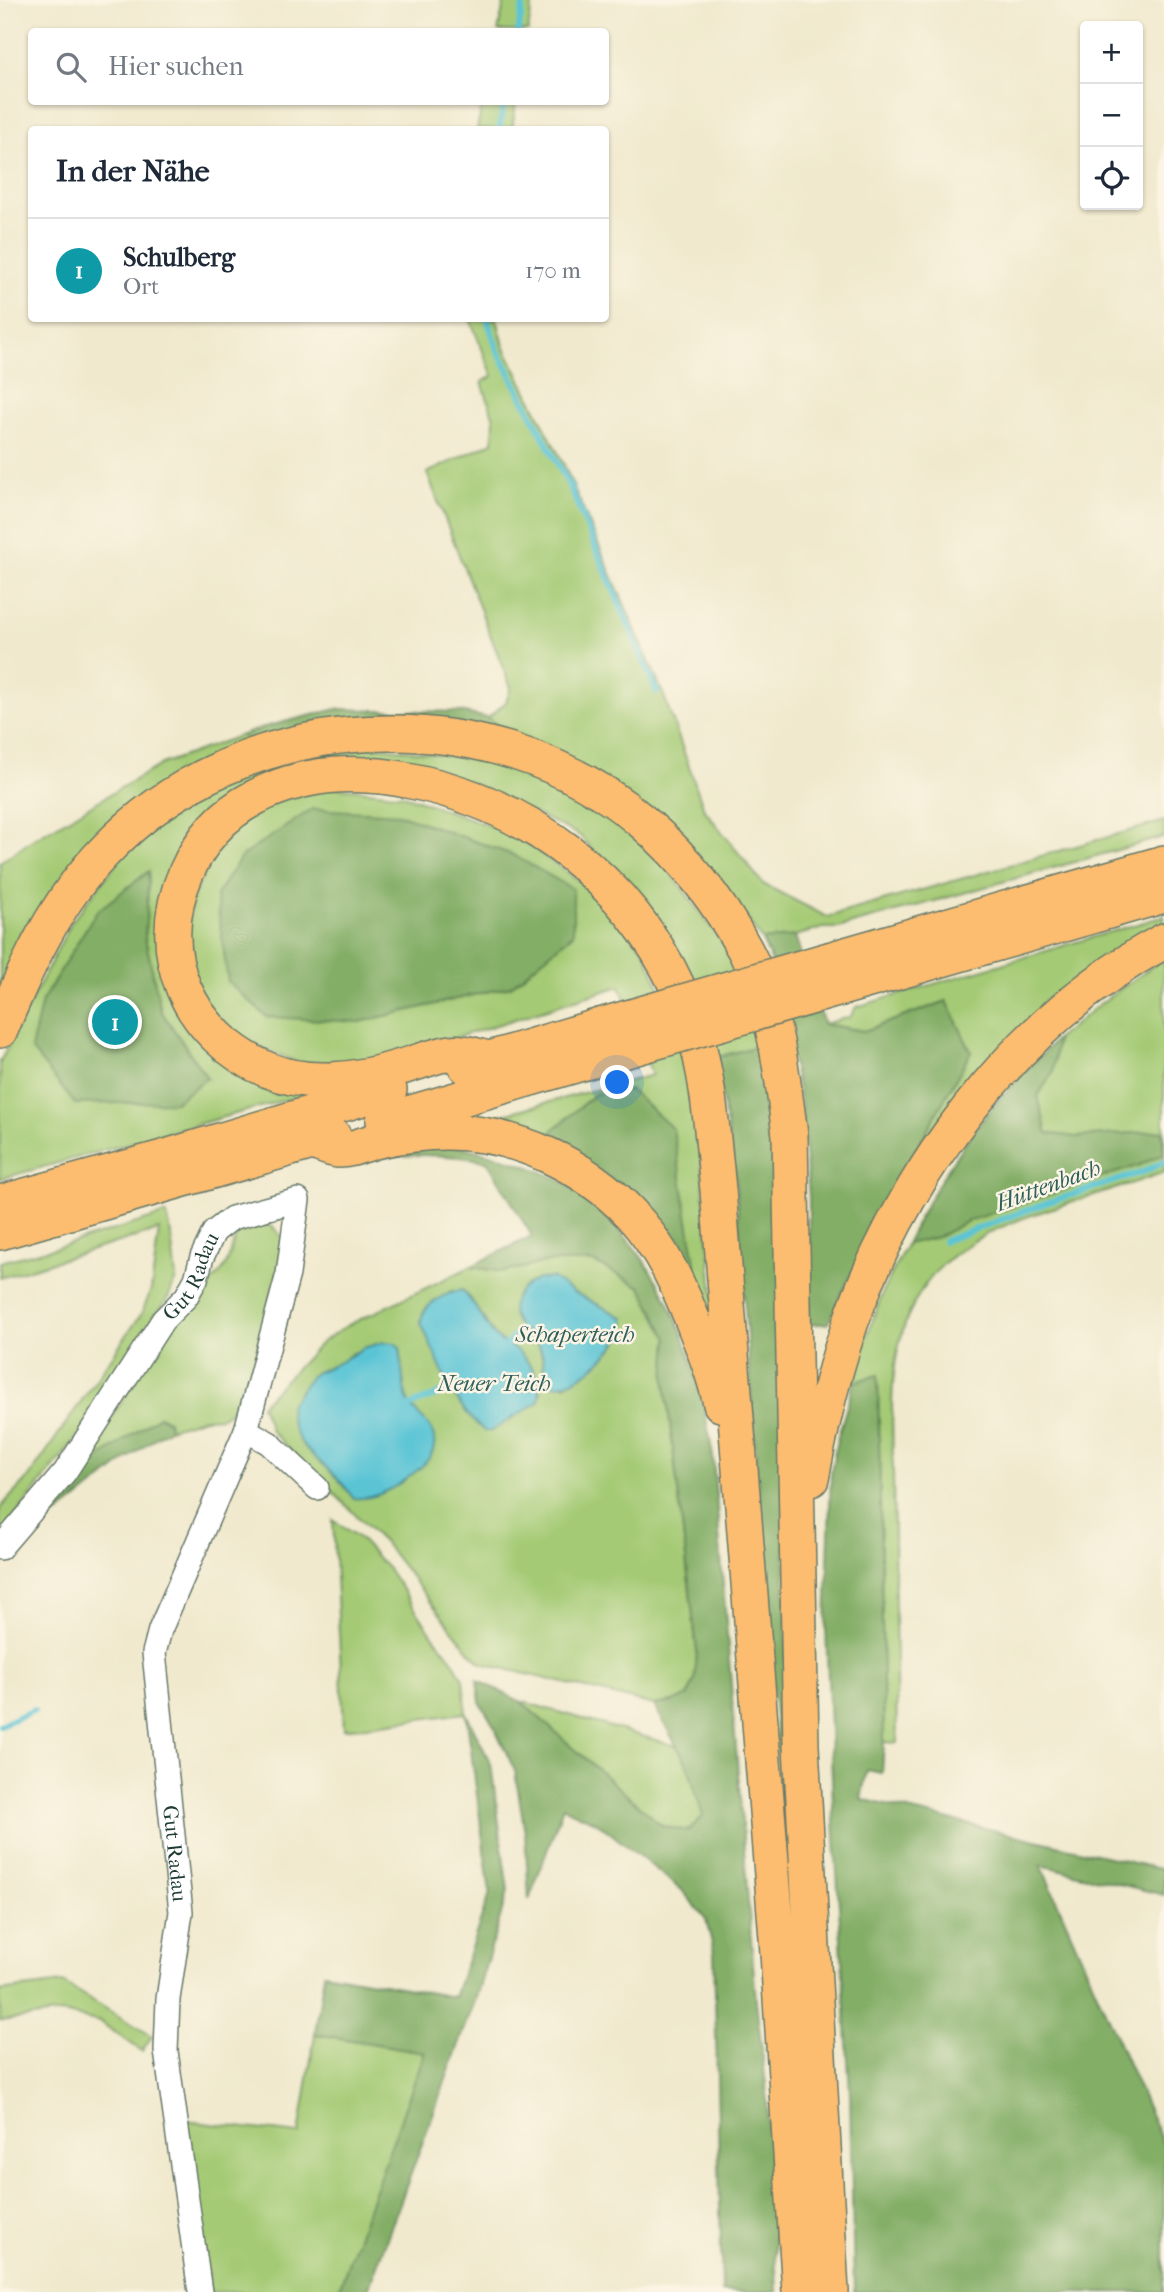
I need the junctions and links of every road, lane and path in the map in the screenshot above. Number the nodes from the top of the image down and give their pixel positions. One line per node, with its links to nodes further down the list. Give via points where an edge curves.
1 (1164, 863): 3 (highway)
2 (1164, 895): 3 (highway)
3 (1053, 911): 6 (highway, bridge)
4 (1164, 941): 15 (highway, via 1110,975 1033,1039 968,1110 911,1194 867,1280 848,1330 820,1433)
5 (0, 1030): 15 (highway, via 42,937 89,869 122,834 160,804 223,767 317,738 374,733 436,735 508,751 601,793 663,841 712,897 746,953 764,995 777,1046 790,1135)
6 (605, 1041): 7 (highway); 8 (highway)
7 (489, 1059): 9 (highway); 13 (highway, via 453,1052 362,1077 309,1079 269,1070 234,1050 217,1037 190,1002 174,964 172,921 177,896 198,847 235,810 282,786 334,775 396,778 471,796 518,818 582,861 639,921 679,990 708,1086)
8 (312, 1142): 10 (highway); 13 (highway, via 338,1150 421,1132 480,1134 567,1165 612,1197 650,1239 693,1320 719,1396)
9 (0, 1203)
10 (0, 1231)
11 (246, 1430): 12 (street, via 270,1443); 14 (street, Gut Radau, via 288,1274 298,1200 232,1218 214,1232 186,1297 163,1320 65,1472); 17 (street, Gut Radau, via 154,1653 181,1912 168,1999 166,2051)
12 (317, 1488)
13 (747, 1535): 16 (highway)
14 (0, 1548)
15 (796, 1566): 16 (highway, via 801,1746)
16 (794, 1938): 18 (highway); 19 (highway)
17 (200, 2292)
18 (800, 2292)
19 (831, 2292)

